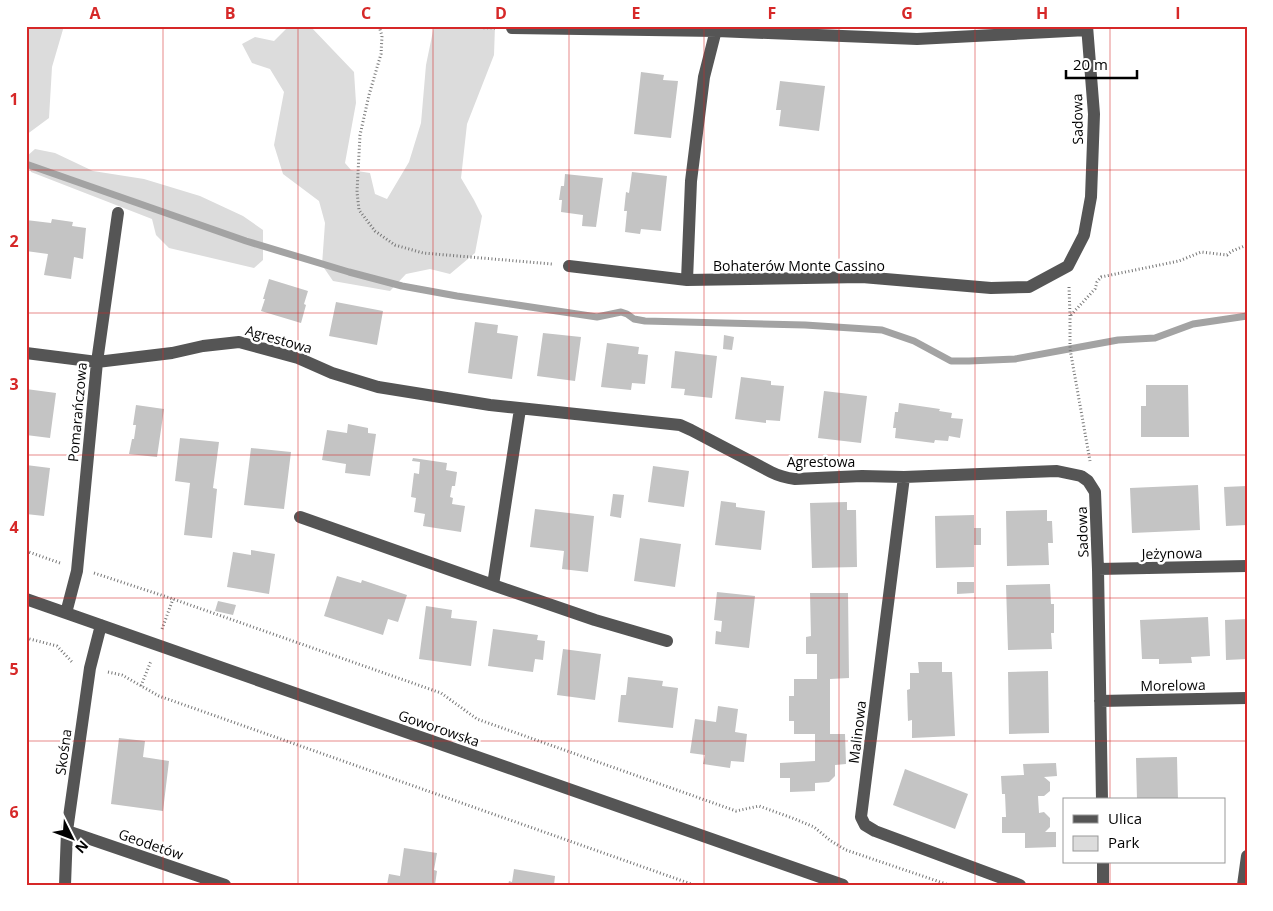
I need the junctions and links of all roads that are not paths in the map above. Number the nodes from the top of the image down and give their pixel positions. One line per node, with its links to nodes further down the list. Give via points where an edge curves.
1 (512, 28): 2 (street)
2 (717, 28): 3 (street, via 917,39); 6 (street, via 704,77 691,181)
3 (1087, 28): 7 (street, Sadowa, via 1094,114 1090,197 1084,236 1068,266)
4 (118, 213): 9 (street, Pomarańczowa)
5 (569, 266): 6 (street, Bohaterów Monte Cassino)
6 (687, 280): 7 (street, Bohaterów Monte Cassino, via 862,278 991,288)
7 (1029, 287)
8 (26, 353): 9 (street, Agrestowa)
9 (97, 362): 10 (street, Agrestowa, via 239,342 298,358 332,373 378,387); 18 (street, Pomarańczowa, via 78,571)
10 (520, 409): 11 (street, Agrestowa, via 680,425 787,478); 16 (street)
11 (904, 477): 12 (street, Agrestowa, via 1057,471 1081,476); 30 (street, Malinowa, via 861,817 865,825 874,831)
12 (1095, 492): 15 (street, Sadowa)
13 (300, 517): 16 (street)
14 (1247, 566): 15 (street, Jeżynowa)
15 (1098, 570): 22 (street, Sadowa)
16 (493, 585): 20 (street)
17 (26, 599): 18 (street, Goworowska)
18 (66, 613): 19 (street, Goworowska)
19 (101, 625): 24 (street, Skośna, via 90,668); 29 (street, Goworowska)
20 (667, 641)
21 (1247, 698): 22 (street, Morelowa)
22 (1100, 701): 23 (street, Sadowa)
23 (1102, 798)
24 (67, 832): 27 (street, Skośna); 28 (street, Geodetów)
25 (1247, 856): 32 (street)
26 (1103, 864): 31 (street)
27 (65, 885)
28 (225, 885)
29 (843, 885)
30 (1020, 885)
31 (1104, 885)
32 (1243, 885)

